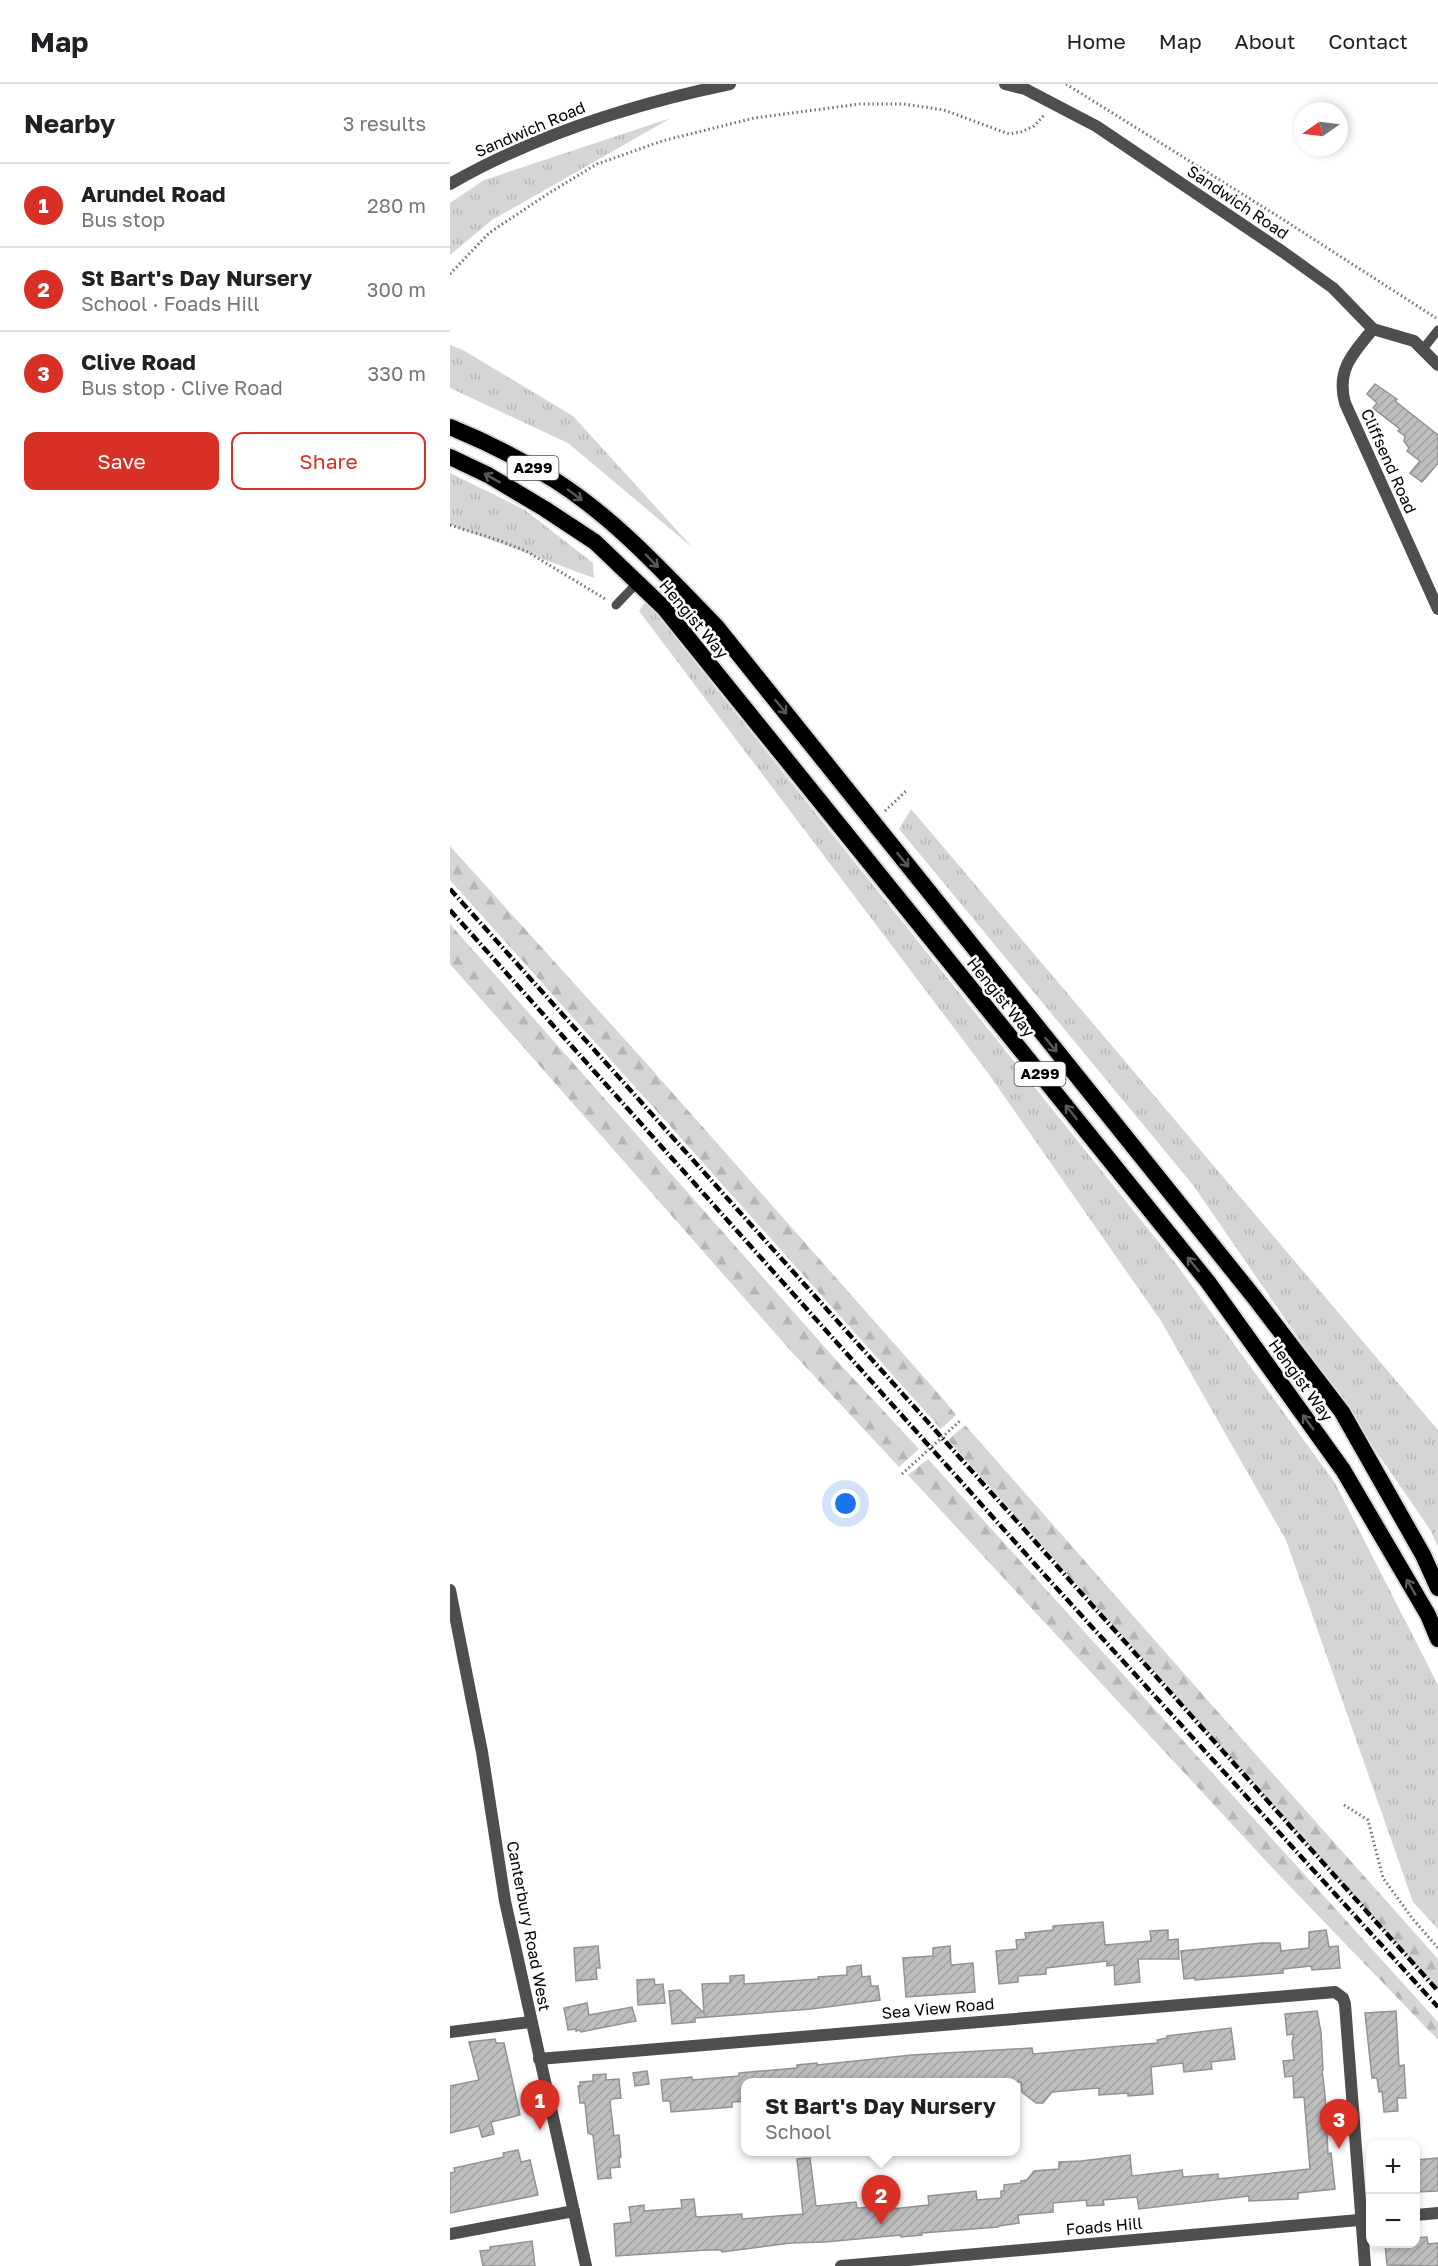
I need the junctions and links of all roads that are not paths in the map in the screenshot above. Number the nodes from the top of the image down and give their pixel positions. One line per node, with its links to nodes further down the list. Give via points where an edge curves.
1 (730, 84): 3 (street, Sandwich Road, via 588,122 530,144)
2 (1005, 84): 4 (street, Sandwich Road, via 1054,102 1096,126 1333,288)
3 (450, 184)
4 (1373, 329): 6 (street, via 1402,336); 12 (street, Cliffsend Road, via 1348,361 1341,389)
5 (1438, 330): 6 (lane)
6 (1423, 349): 7 (street)
7 (1438, 365)
8 (450, 427): 13 (highway, Hengist Way / A299, one-way to 13, via 490,444 557,482 645,553 716,626 1342,1412)
9 (450, 457): 10 (highway, Hengist Way / A299, one-way to 9, via 595,542 489,475)
10 (638, 582): 11 (lane); 15 (highway, Hengist Way / A299, one-way to 10, via 1428,1615 1343,1470 1208,1282 671,617)
11 (616, 605)
12 (1438, 609)
13 (1438, 1588)
14 (450, 1590): 16 (street, Canterbury Road West)
15 (1438, 1639)
16 (530, 2022): 17 (street); 18 (street, Canterbury Road West)
17 (450, 2032)
18 (539, 2059): 19 (street, Canterbury Road West); 22 (street, Sea View Road, via 1330,1991 1343,1998 1345,2004)
19 (574, 2211): 23 (street); 24 (street, Canterbury Road West)
20 (1438, 2213): 21 (street)
21 (1420, 2215)
22 (1365, 2219): 25 (street, Foads Hill); 26 (street)
23 (450, 2234)
24 (586, 2266)
25 (841, 2266)
26 (1365, 2266)

